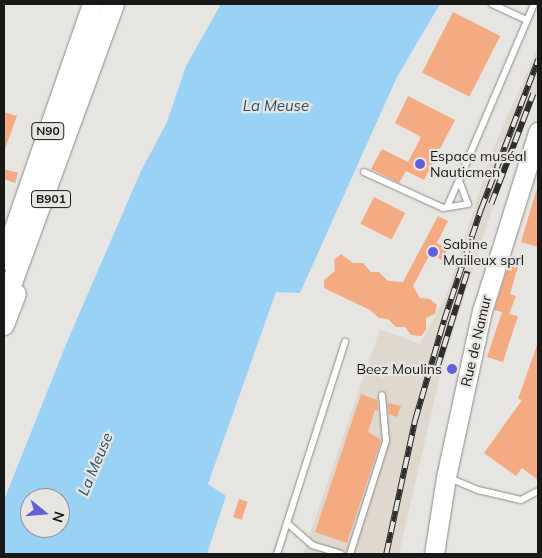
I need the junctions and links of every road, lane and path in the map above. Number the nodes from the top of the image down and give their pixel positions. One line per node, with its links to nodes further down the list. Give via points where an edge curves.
1 (93, 4): 11 (main road, N90)
2 (114, 4): 6 (main road, N90)
3 (492, 4): 5 (lane)
4 (534, 4): 5 (lane)
5 (526, 20): 9 (lane)
6 (90, 70): 12 (main road, N90); 13 (main road, B901, via 49,208)
7 (538, 132): 16 (main road, Rue de Namur, via 482,311)
8 (364, 172): 10 (lane)
9 (459, 180): 10 (lane); 10 (lane, via 468,204)
10 (446, 207)
11 (4, 260)
12 (4, 305)
13 (4, 325)
14 (346, 342): 18 (lane)
15 (382, 395): 21 (lane, via 386,441)
16 (446, 477): 17 (lane, via 478,490 521,500); 22 (main road, Rue de Namur)
17 (538, 491)
18 (287, 523): 19 (lane); 20 (lane, via 312,545)
19 (277, 554)
20 (341, 554)
21 (350, 554)
22 (434, 554)

